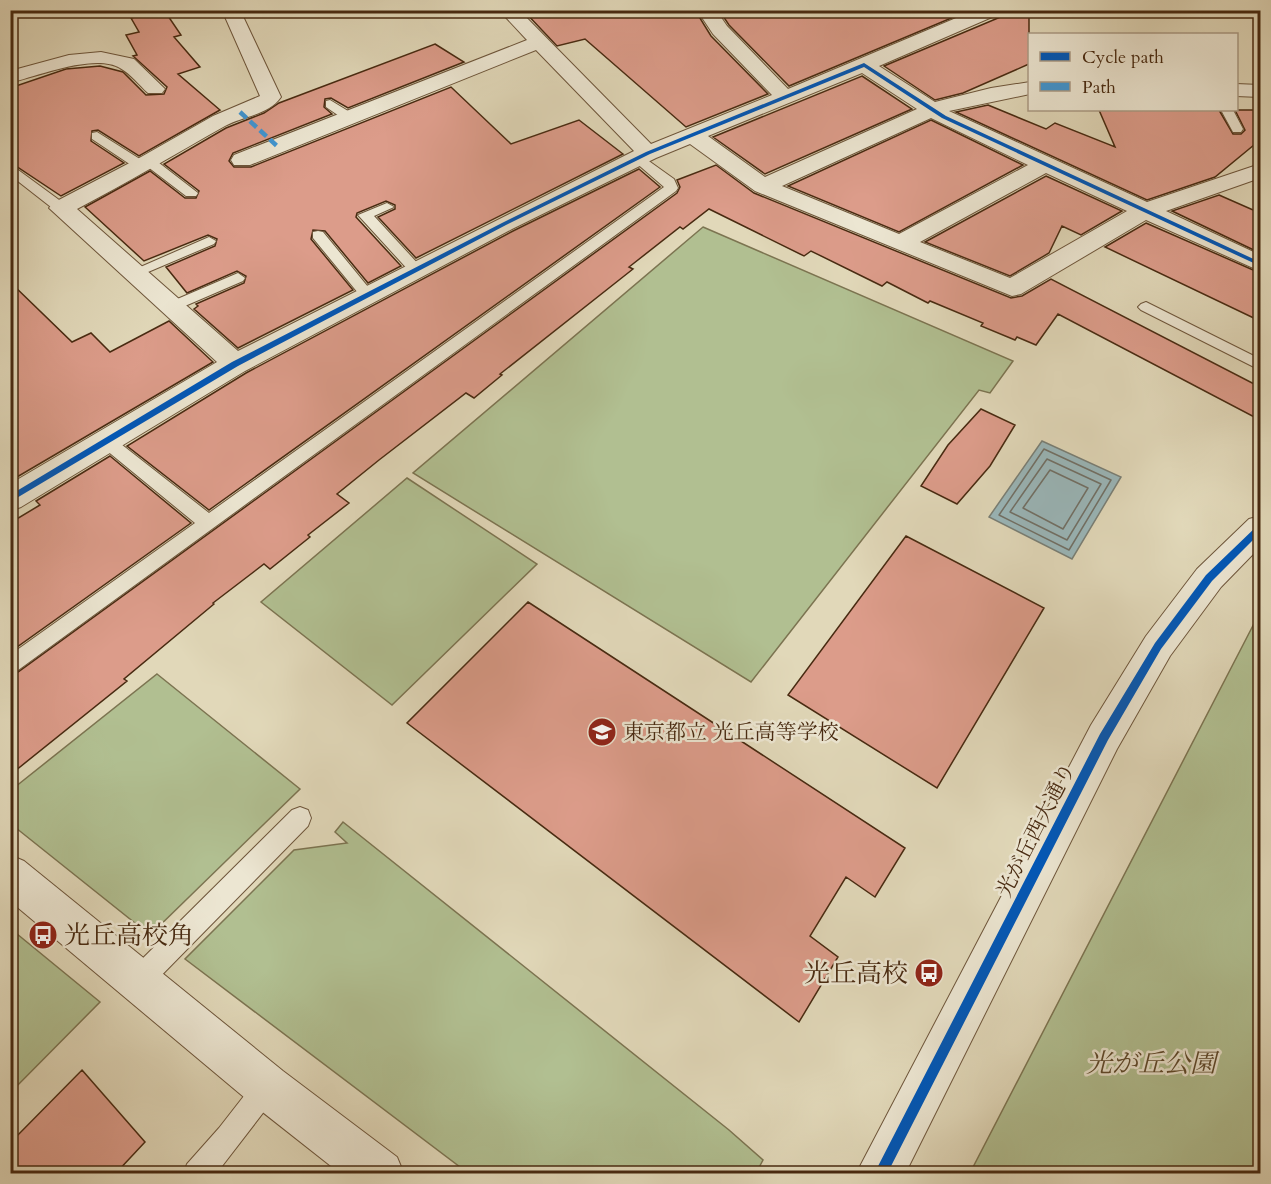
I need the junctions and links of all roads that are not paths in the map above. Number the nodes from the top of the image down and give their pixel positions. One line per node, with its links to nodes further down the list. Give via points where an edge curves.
1 (231, 10): 22 (street, via 271,97 220,120)
2 (508, 10): 5 (street)
3 (706, 10): 12 (street, via 720,30)
4 (992, 10): 6 (street)
5 (537, 43): 16 (street); 20 (street)
6 (864, 65): 12 (street); 14 (street)
7 (10, 77): 9 (street, via 83,58 114,59 126,62)
8 (1028, 88): 14 (street)
9 (155, 89)
10 (1238, 90): 11 (street)
11 (1260, 91)
12 (784, 96): 18 (street)
13 (330, 104): 16 (lane)
14 (933, 109): 23 (street); 26 (street)
15 (1228, 111): 17 (lane)
16 (349, 117): 21 (street)
17 (1238, 129)
18 (692, 135): 20 (street); 26 (street)
19 (97, 136): 22 (lane)
20 (643, 156): 35 (street); 45 (lane, via 671,188)
21 (242, 159)
22 (146, 164): 27 (lane); 29 (street)
23 (1046, 164): 30 (street); 33 (street)
24 (10, 168): 29 (lane)
25 (1260, 171): 30 (street)
26 (764, 186): 33 (street)
27 (191, 194)
28 (387, 207): 35 (lane, via 365,215)
29 (61, 208): 36 (street)
30 (1144, 211): 33 (street, via 1012,288); 34 (street)
31 (318, 235): 38 (lane)
32 (209, 241): 36 (lane)
33 (900, 243)
34 (1260, 264)
35 (416, 270): 38 (street)
36 (136, 272): 39 (street)
37 (238, 278): 39 (lane)
38 (368, 296): 41 (street)
39 (173, 306): 41 (street)
40 (1146, 307): 42 (lane)
41 (236, 364): 43 (street)
42 (1260, 365)
43 (106, 441): 44 (street); 45 (lane)
44 (10, 499)
45 (208, 523): 47 (lane)
46 (1260, 528): 54 (street, 光が丘西大通り, via 1209,578 1158,646 1116,717)
47 (10, 667)
48 (300, 818): 50 (lane)
49 (10, 875): 50 (street)
50 (139, 981): 51 (street)
51 (267, 1087): 52 (lane); 53 (street)
52 (197, 1173)
53 (380, 1173)
54 (880, 1173)

